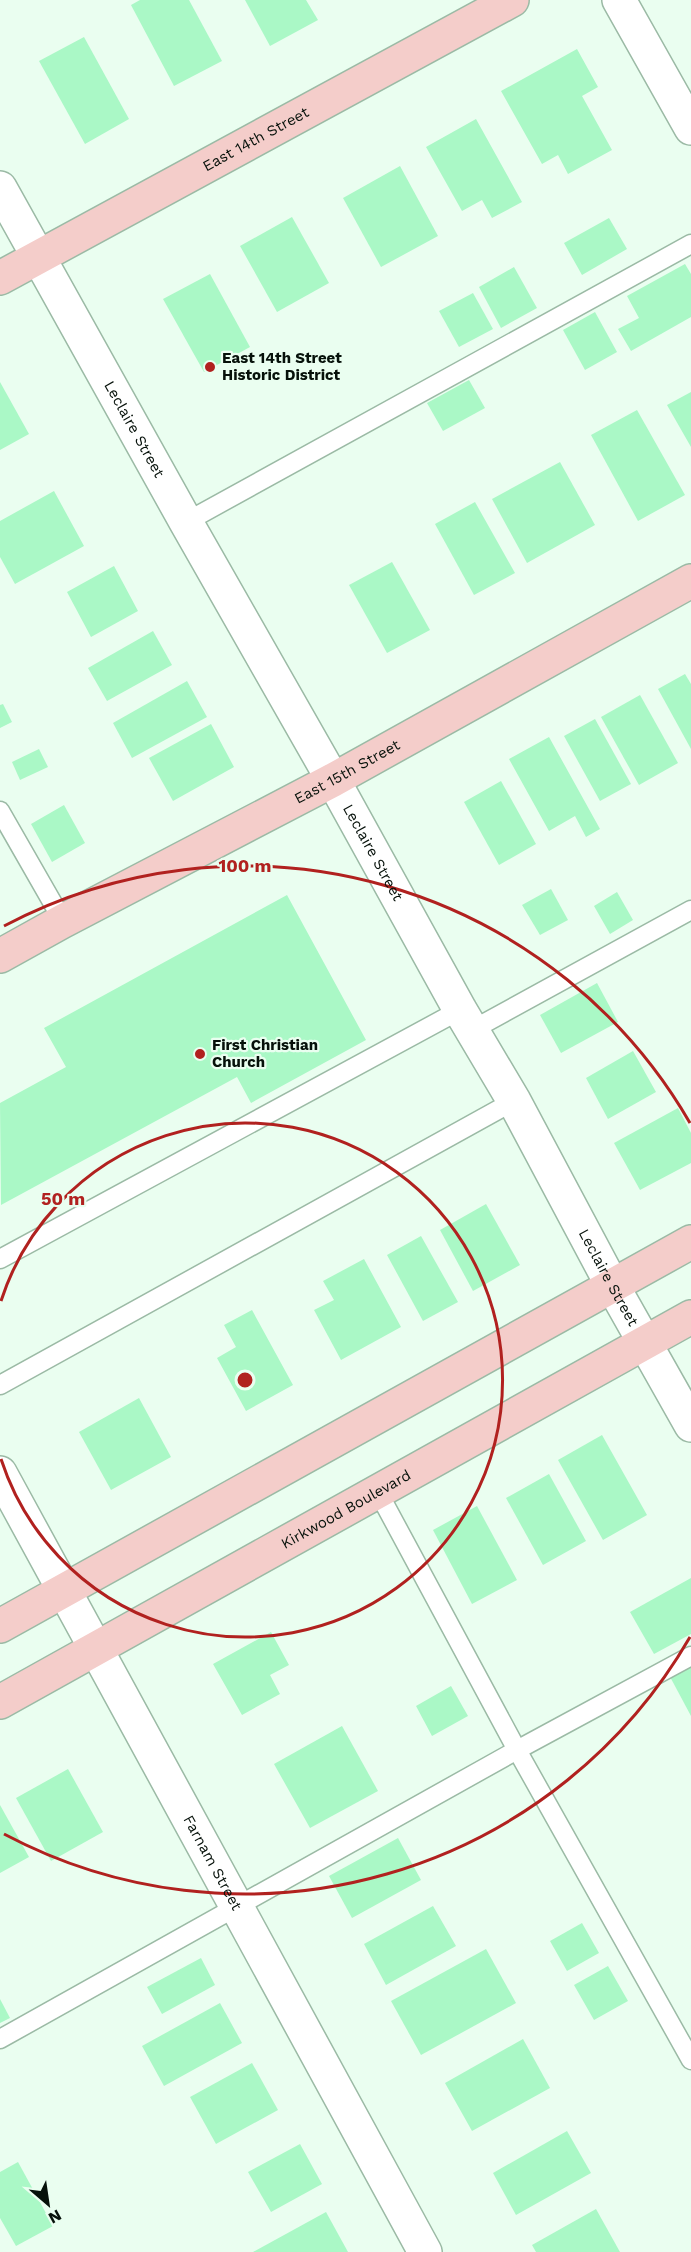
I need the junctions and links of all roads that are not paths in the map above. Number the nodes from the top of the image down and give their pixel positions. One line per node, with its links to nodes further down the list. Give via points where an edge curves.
1 (512, 0): 6 (street, East 14th Street)
2 (619, 0): 3 (street)
3 (691, 128)
4 (0, 188): 6 (street, Leclaire Street)
5 (691, 244): 8 (lane)
6 (39, 257): 7 (street, East 14th Street); 8 (street, Leclaire Street)
7 (0, 278)
8 (186, 522): 10 (street, Leclaire Street)
9 (691, 581): 10 (street, East 15th Street)
10 (333, 780): 13 (street, East 15th Street); 15 (street, Leclaire Street)
11 (0, 811): 13 (lane)
12 (691, 909): 15 (lane)
13 (63, 921): 14 (street, East 15th Street)
14 (0, 956)
15 (466, 1020): 16 (street, Leclaire Street); 18 (lane)
16 (514, 1101): 19 (street, Leclaire Street); 22 (lane)
17 (691, 1242): 19 (street)
18 (0, 1259)
19 (612, 1285): 21 (street, Leclaire Street); 26 (street)
20 (691, 1317): 21 (street, Kirkwood Boulevard)
21 (644, 1343): 23 (street, Leclaire Street); 25 (street, Kirkwood Boulevard)
22 (0, 1385)
23 (691, 1425)
24 (0, 1473): 26 (street, Farnam Street)
25 (378, 1492): 28 (street, Kirkwood Boulevard); 31 (lane)
26 (64, 1590): 27 (street); 28 (street, Farnam Street)
27 (0, 1626)
28 (96, 1648): 30 (street, Kirkwood Boulevard); 32 (street, Farnam Street)
29 (691, 1656): 31 (lane)
30 (0, 1702)
31 (517, 1750): 32 (lane); 34 (lane)
32 (237, 1907): 33 (lane); 35 (street, Farnam Street)
33 (0, 2039)
34 (691, 2060)
35 (425, 2252)

